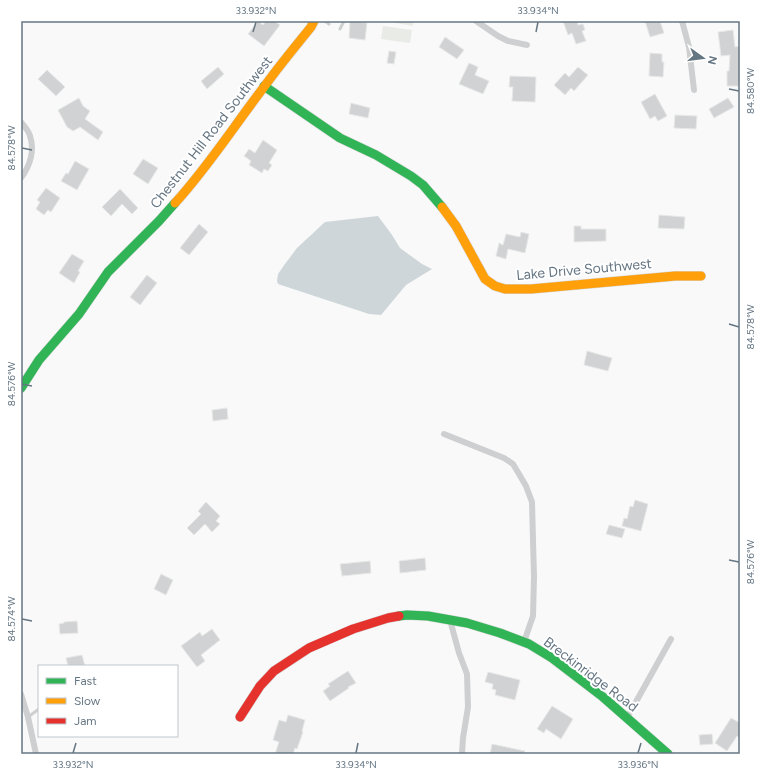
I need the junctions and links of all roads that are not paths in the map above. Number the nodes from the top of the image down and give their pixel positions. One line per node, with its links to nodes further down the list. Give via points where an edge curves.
1 (314, 21): 9 (street, Chestnut Hill Road Southwest)
2 (325, 21): 6 (lane)
3 (344, 21): 7 (lane)
4 (476, 21): 8 (street, via 508,41)
5 (682, 21): 10 (street, via 689,47)
6 (329, 24)
7 (340, 29)
8 (527, 45)
9 (264, 86): 13 (street, Lake Drive Southwest, via 340,138 376,155 423,185 456,226 485,279 495,286 531,290 602,282); 14 (street, Chestnut Hill Road Southwest, via 187,190 108,272 79,314 39,360)
10 (694, 90)
11 (21, 122): 12 (street, via 30,134 32,152 26,172)
12 (21, 178)
13 (700, 276)
14 (21, 388)
15 (444, 434): 18 (street, via 504,458 513,464 526,486 532,502 534,577 533,616)
16 (450, 620): 18 (street, Breckinridge Road); 22 (street, Breckinridge Road, via 407,615 388,618 309,648 274,671 260,686); 25 (street, via 466,674 468,707)
17 (671, 639): 23 (street)
18 (524, 642): 23 (street, Breckinridge Road, via 552,658)
19 (21, 694): 21 (street)
20 (38, 710): 21 (lane)
21 (28, 717): 24 (street)
22 (240, 718)
23 (626, 718): 26 (street, Breckinridge Road)
24 (36, 754)
25 (462, 754)
26 (668, 754)

